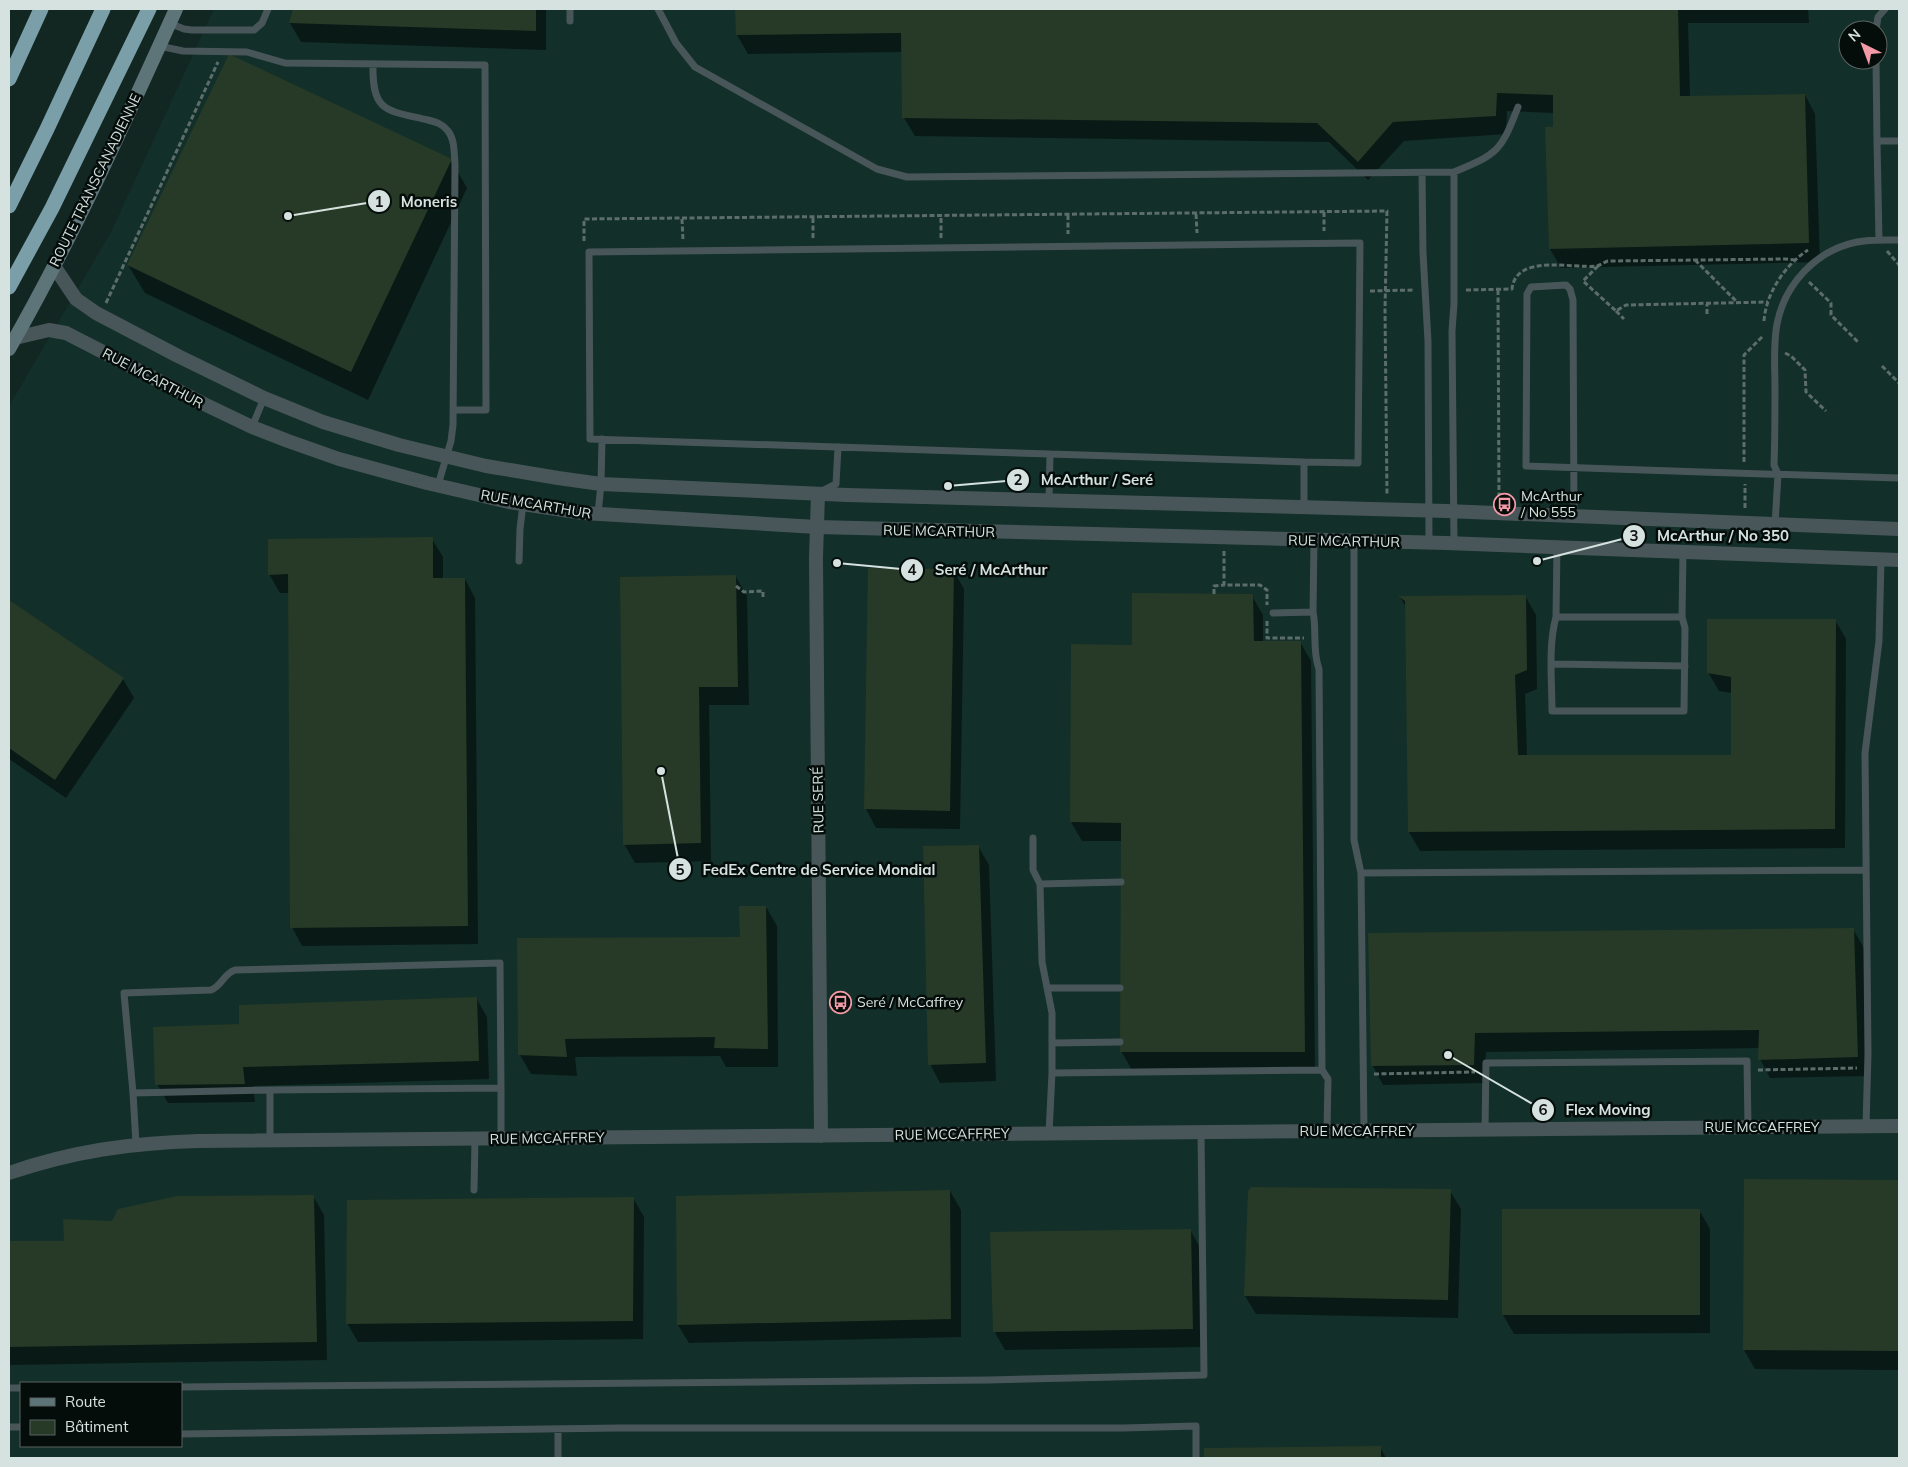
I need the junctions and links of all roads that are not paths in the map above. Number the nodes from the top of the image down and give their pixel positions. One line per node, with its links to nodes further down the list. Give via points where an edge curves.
1 (41, 9): 15 (highway)
2 (103, 9): 21 (highway)
3 (149, 9): 25 (highway, via 52,208)
4 (176, 9): 11 (main road, ROUTE TRANSCANADIENNE)
5 (268, 9): 11 (lane, via 254,30 192,30)
6 (570, 9): 9 (lane)
7 (658, 9): 20 (lane, via 676,43 695,67 877,169 907,177)
8 (1885, 9): 10 (lane)
9 (570, 20)
10 (1878, 20)
11 (169, 23): 12 (main road, ROUTE TRANSCANADIENNE)
12 (159, 46): 13 (lane, via 183,51 247,52 285,63); 24 (main road, ROUTE TRANSCANADIENNE)
13 (373, 64): 28 (lane, via 374,91 383,106 440,124 449,132 453,142); 28 (lane, via 485,65 486,410)
14 (1876, 70): 17 (lane)
15 (9, 79)
16 (1518, 107): 19 (lane, via 1499,148 1483,160)
17 (1876, 141): 18 (lane); 22 (lane)
18 (1899, 141)
19 (1454, 172): 20 (lane); 45 (lane)
20 (1422, 173): 44 (lane, via 1428,341)
21 (9, 206)
22 (1879, 240): 23 (lane); 36 (lane, via 1856,242 1823,256 1800,275 1786,296 1775,339 1774,464)
23 (1899, 240)
24 (54, 266): 26 (main road, ROUTE TRANSCANADIENNE); 27 (street, RUE MCARTHUR, via 76,299 96,313)
25 (9, 287)
26 (12, 343): 29 (street, RUE MCARTHUR, via 49,330 66,332)
27 (264, 398): 29 (lane); 33 (street, RUE MCARTHUR, via 360,434)
28 (453, 410): 33 (lane)
29 (252, 427): 39 (street, RUE MCARTHUR, via 339,459)
30 (602, 439): 31 (lane); 34 (lane, via 590,439 589,252 1360,243 1358,463); 38 (lane)
31 (838, 447): 32 (lane); 40 (lane, via 836,484)
32 (1050, 454): 34 (lane); 41 (lane)
33 (446, 458): 38 (street, RUE MCARTHUR); 39 (lane)
34 (1304, 462): 43 (lane)
35 (1574, 468): 35 (lane, via 1526,466 1527,294 1531,287 1562,284 1572,294); 36 (lane); 47 (lane)
36 (1778, 474): 37 (lane); 48 (lane)
37 (1899, 478)
38 (601, 484): 40 (street, RUE MCARTHUR); 46 (lane)
39 (438, 486): 42 (street, RUE MCARTHUR)
40 (818, 494): 41 (street, RUE MCARTHUR); 49 (street, RUE SERÉ)
41 (1048, 500): 43 (street, RUE MCARTHUR)
42 (523, 504): 46 (street, RUE MCARTHUR); 59 (lane)
43 (1304, 508): 44 (street, RUE MCARTHUR)
44 (1428, 511): 45 (street, RUE MCARTHUR); 53 (lane)
45 (1453, 512): 47 (street, RUE MCARTHUR); 54 (lane)
46 (598, 515): 49 (street, RUE MCARTHUR)
47 (1574, 517): 48 (street, RUE MCARTHUR)
48 (1775, 525): 50 (street, RUE MCARTHUR)
49 (817, 527): 51 (street, RUE MCARTHUR); 88 (street, RUE SERÉ)
50 (1899, 529)
51 (1314, 540): 52 (street, RUE MCARTHUR); 60 (lane)
52 (1354, 541): 53 (street, RUE MCARTHUR); 68 (lane, via 1354,840)
53 (1429, 542): 54 (street, RUE MCARTHUR)
54 (1454, 543): 55 (street, RUE MCARTHUR)
55 (1557, 547): 56 (street, RUE MCARTHUR); 62 (lane)
56 (1683, 552): 57 (street, RUE MCARTHUR); 63 (lane)
57 (1881, 560): 58 (street, RUE MCARTHUR); 67 (lane, via 1879,641 1865,753)
58 (1899, 560)
59 (519, 561)
60 (1313, 612): 61 (lane); 75 (lane, via 1319,668)
61 (1273, 613)
62 (1556, 617): 63 (lane); 64 (lane)
63 (1682, 617): 65 (lane)
64 (1552, 664): 65 (lane); 65 (lane, via 1552,711 1684,711)
65 (1685, 666)
66 (1033, 838): 70 (lane, via 1033,870)
67 (1865, 870): 68 (lane); 80 (lane)
68 (1361, 873): 83 (lane)
69 (1120, 882): 70 (lane)
70 (1040, 884): 71 (lane, via 1042,962)
71 (1047, 988): 72 (lane); 73 (lane, via 1052,1013)
72 (1120, 988)
73 (1052, 1042): 74 (lane); 76 (lane)
74 (1120, 1042)
75 (1322, 1070): 76 (lane); 85 (lane, via 1328,1079)
76 (1052, 1073): 87 (lane)
77 (502, 1088): 78 (lane); 79 (lane, via 500,963 235,970 225,975 220,985 211,990 124,993); 90 (lane)
78 (270, 1090): 79 (lane); 91 (lane)
79 (133, 1093): 92 (lane)
80 (1866, 1126): 81 (street, RUE MCCAFFREY); 82 (street, RUE MCCAFFREY)
81 (1899, 1126)
82 (1748, 1127): 84 (street, RUE MCCAFFREY); 84 (lane, via 1747,1061 1486,1063)
83 (1364, 1130): 84 (street, RUE MCCAFFREY); 85 (street, RUE MCCAFFREY)
84 (1485, 1130)
85 (1327, 1131): 86 (street, RUE MCCAFFREY)
86 (1201, 1132): 87 (street, RUE MCCAFFREY); 95 (lane, via 1204,1375 989,1380)
87 (1049, 1133): 88 (street, RUE MCCAFFREY)
88 (821, 1136): 90 (street, RUE MCCAFFREY)
89 (475, 1139): 90 (street, RUE MCCAFFREY); 91 (street, RUE MCCAFFREY); 94 (lane)
90 (501, 1139)
91 (270, 1141): 92 (street, RUE MCCAFFREY)
92 (136, 1144): 93 (street, RUE MCCAFFREY, via 70,1155)
93 (9, 1173)
94 (474, 1190)
95 (182, 1386)
96 (558, 1429): 97 (lane); 98 (lane); 99 (lane, via 1196,1426)
97 (182, 1434)
98 (558, 1458)
99 (1196, 1458)

